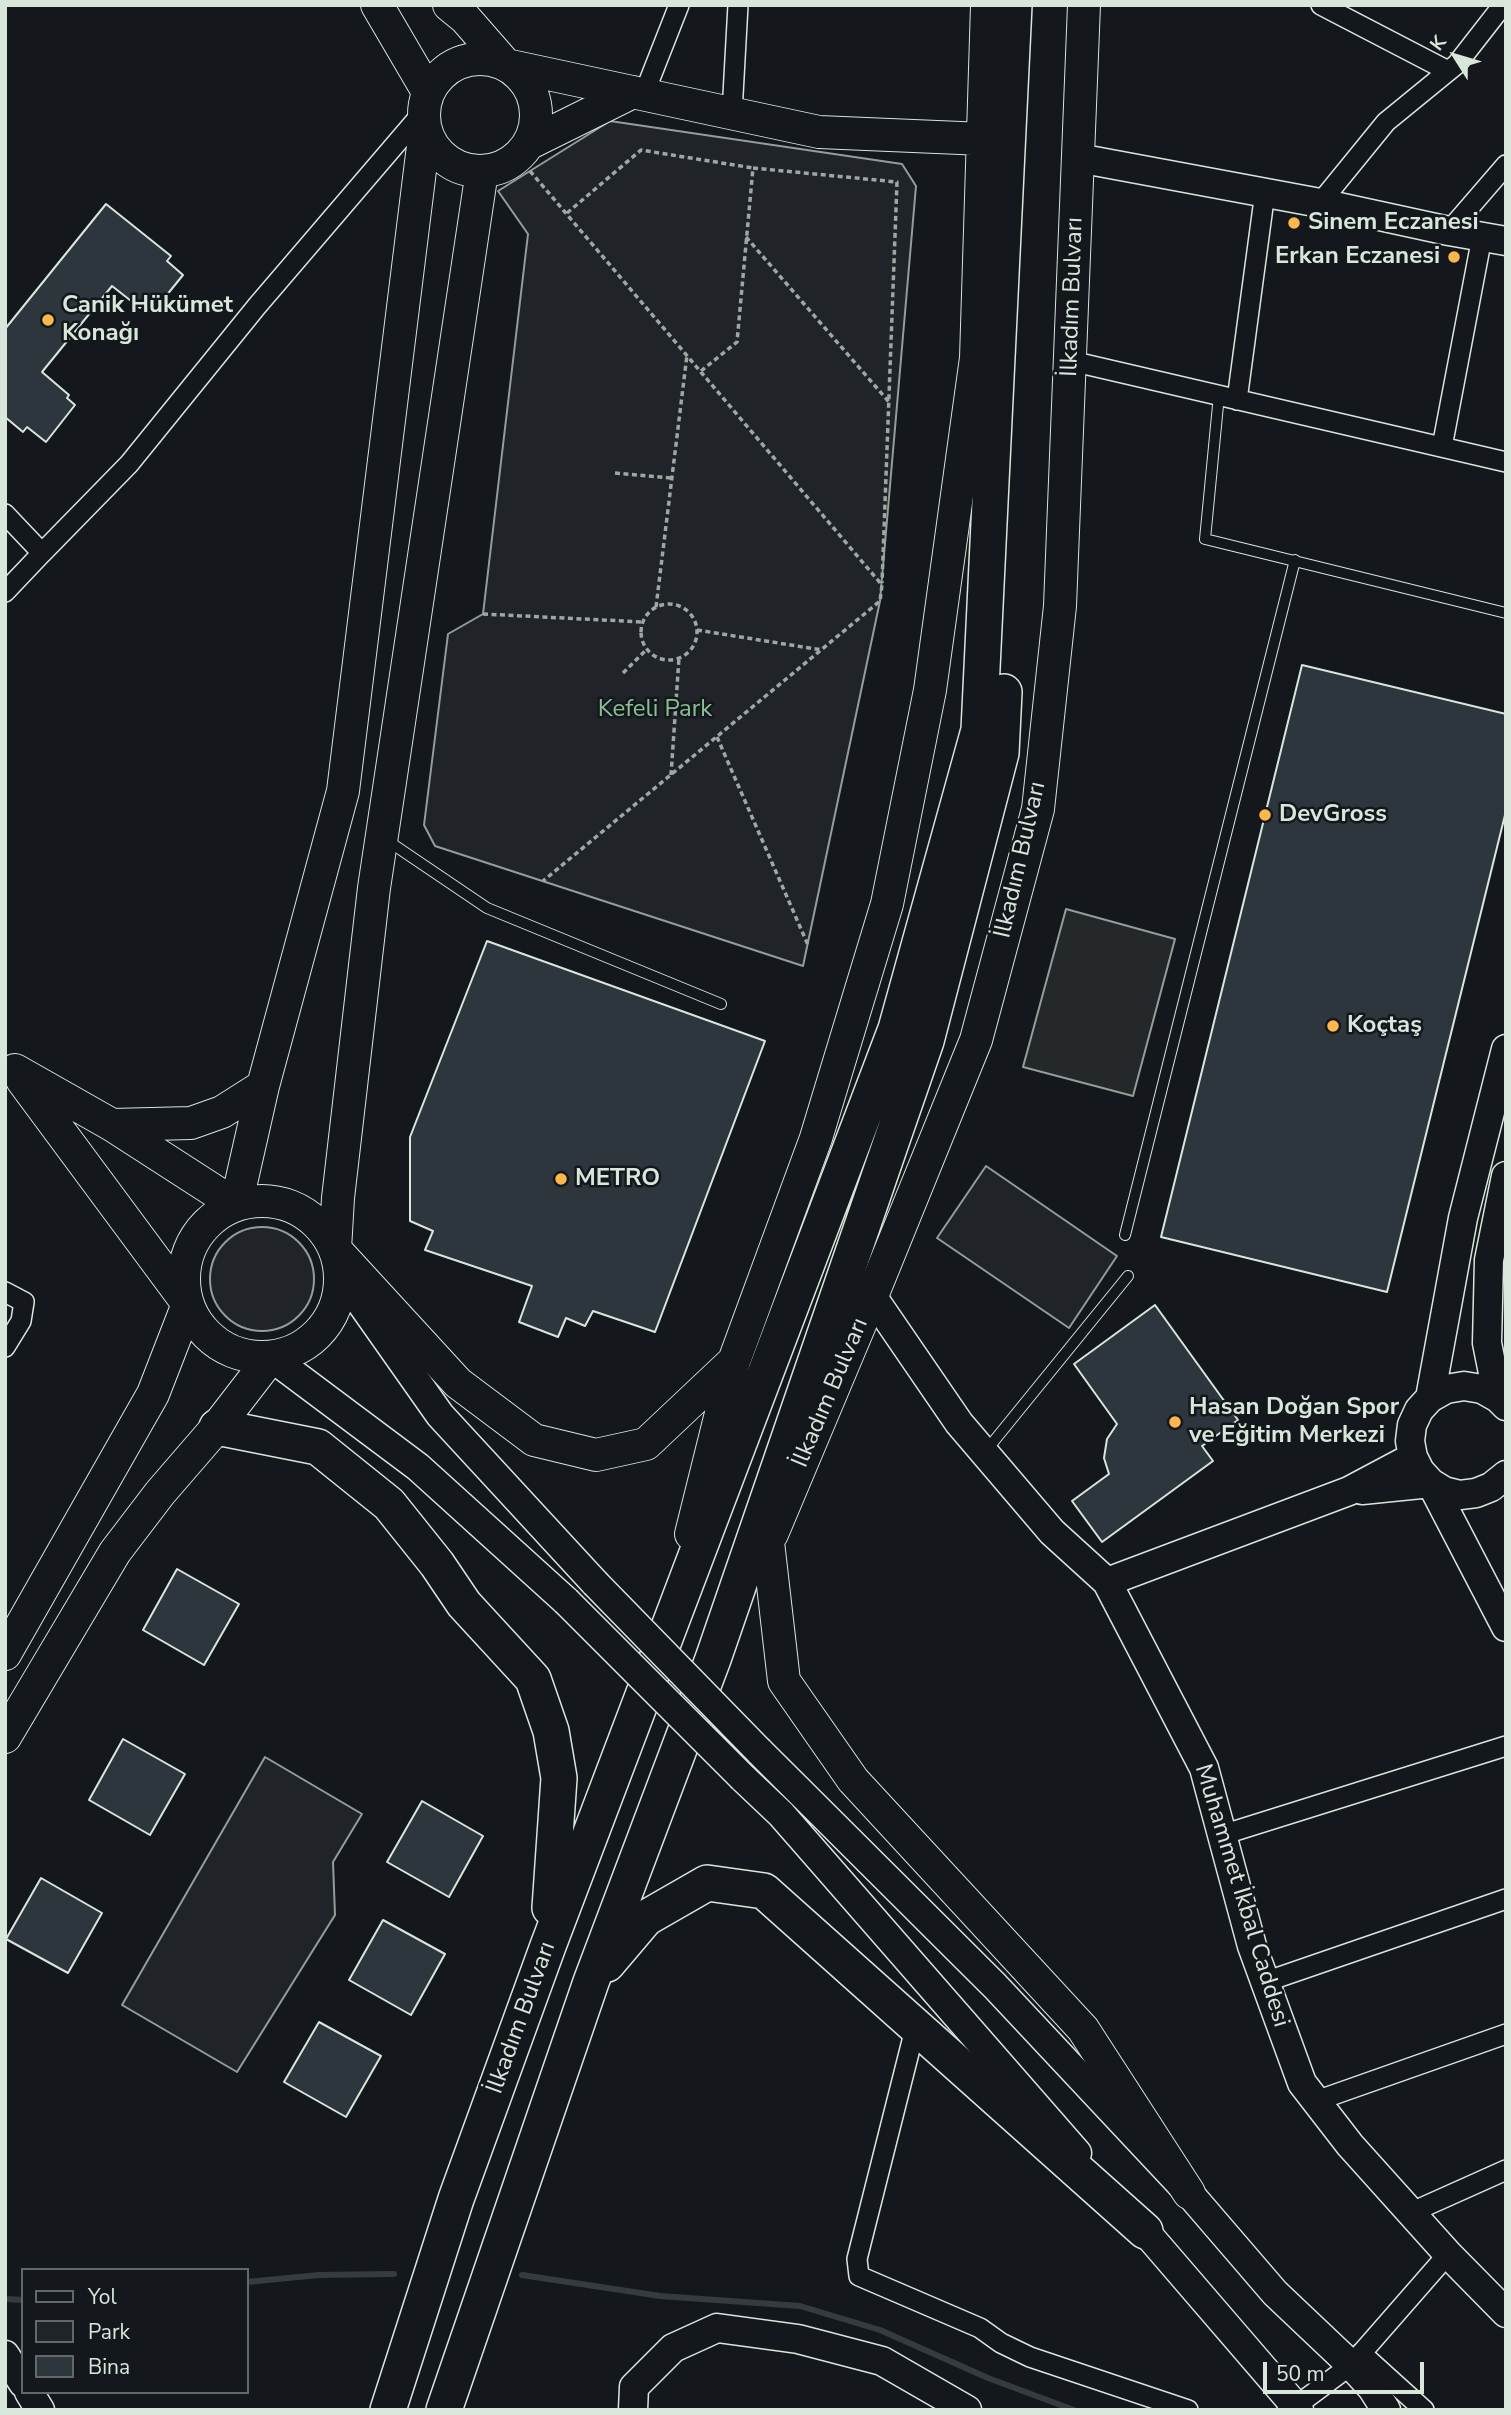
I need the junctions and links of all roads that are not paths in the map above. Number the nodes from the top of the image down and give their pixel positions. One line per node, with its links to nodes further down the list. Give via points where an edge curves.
1 (377, 5): 14 (main road)
2 (449, 5): 11 (main road)
3 (679, 5): 13 (street)
4 (738, 5): 15 (street)
5 (987, 5): 16 (main road, İlkadım Bulvarı)
6 (1014, 5): 36 (highway, İlkadım Bulvarı, via 979,730)
7 (1037, 5): 36 (highway, İlkadım Bulvarı, via 1001,753)
8 (1084, 5): 18 (main road, İlkadım Bulvarı)
9 (1321, 5): 12 (street)
10 (1503, 5): 12 (street)
11 (506, 65): 13 (main road); 14 (main road, via 489,59 453,65 439,77); 17 (main road, via 521,76 536,109)
12 (1448, 71): 22 (street, via 1386,122)
13 (639, 93): 15 (main road); 17 (main road)
14 (426, 111): 20 (main road, via 433,147 463,169); 30 (street, via 257,306 129,464); 39 (main road, via 343,791)
15 (732, 114): 16 (main road, via 819,132)
16 (984, 139): 51 (main road, İlkadım Bulvarı, via 975,358 930,690 887,904 816,1138)
17 (529, 157): 20 (main road)
18 (1078, 158): 21 (main road); 25 (main road, İlkadım Bulvarı)
19 (1506, 166): 23 (street)
20 (482, 171): 34 (main road)
21 (1265, 192): 22 (main road); 26 (street)
22 (1320, 203): 23 (main road)
23 (1449, 232): 24 (main road)
24 (1494, 239): 27 (street)
25 (1071, 361): 26 (street); 47 (main road, İlkadım Bulvarı, via 1059,606 1038,809 975,1040)
26 (1228, 398): 27 (street); 31 (lane, via 1205,539)
27 (1442, 447): 28 (street)
28 (1506, 462)
29 (5, 514): 30 (street)
30 (42, 553): 32 (street)
31 (1295, 560): 33 (lane); 43 (lane)
32 (5, 592)
33 (1506, 613)
34 (382, 837): 35 (lane, via 487,908); 44 (main road)
35 (721, 1004)
36 (911, 1035): 63 (highway, İlkadım Bulvarı); 65 (highway, İlkadım Bulvarı)
37 (1506, 1049): 52 (main road, via 1463,1218)
38 (10, 1068): 40 (main road); 48 (main road)
39 (263, 1086): 40 (main road, via 222,1112 191,1123); 42 (main road)
40 (111, 1125): 42 (main road)
41 (1506, 1176): 53 (main road, via 1489,1260 1487,1343)
42 (236, 1205): 44 (main road, via 259,1200 283,1203 322,1228); 48 (main road, via 198,1234 187,1256)
43 (1125, 1235)
44 (335, 1249): 50 (main road, via 340,1272 330,1318 314,1337); 51 (main road, via 458,1383 534,1440 596,1455 646,1444); 77 (main road, bridge, via 359,1300 440,1415 595,1583 995,1986)
45 (1128, 1276): 55 (lane)
46 (5, 1292): 49 (street, via 23,1302 21,1321)
47 (872, 1296): 55 (main road, Muhammet İkbal Caddesi, via 959,1423); 60 (main road, İlkadım Bulvarı)
48 (188, 1304): 50 (main road, via 200,1327 220,1345 244,1355); 64 (main road, via 153,1394)
49 (5, 1346)
50 (271, 1357): 54 (main road); 79 (main road, bridge, via 418,1467 566,1601 781,1814)
51 (734, 1361): 63 (main road, İlkadım Bulvarı)
52 (1430, 1398): 53 (main road, via 1464,1386 1482,1389); 56 (main road, via 1412,1425)
53 (1503, 1403)
54 (217, 1427): 66 (main road, via 115,1552); 70 (highway, via 318,1447 389,1504 464,1604 533,1679 551,1731 559,1778)
55 (985, 1453): 61 (main road, Muhammet İkbal Caddesi, via 1052,1532)
56 (1413, 1457): 57 (main road); 59 (main road)
57 (1431, 1483): 58 (main road, via 1460,1494); 59 (main road); 62 (main road)
58 (1505, 1485)
59 (1349, 1491): 61 (main road)
60 (768, 1542): 65 (main road, İlkadım Bulvarı); 77 (main road, via 784,1681 853,1780 1083,2029)
61 (1107, 1582): 68 (main road, Muhammet İkbal Caddesi, via 1204,1768)
62 (1506, 1627)
63 (668, 1630): 70 (highway, İlkadım Bulvarı)
64 (5, 1654)
65 (713, 1659): 71 (highway, İlkadım Bulvarı)
66 (5, 1737)
67 (1506, 1746): 68 (street)
68 (1222, 1835): 72 (main road, Muhammet İkbal Caddesi)
69 (1506, 1899): 72 (street)
70 (548, 1945): 88 (highway, İlkadım Bulvarı, via 456,2199)
71 (591, 1982): 73 (highway, via 646,1918 707,1883 764,1891); 89 (highway, İlkadım Bulvarı)
72 (1265, 1982): 75 (main road, Muhammet İkbal Caddesi, via 1303,2083)
73 (916, 2025): 79 (highway); 92 (street, via 857,2259 859,2276 980,2328 1030,2357)
74 (1506, 2034): 75 (street)
75 (1316, 2101): 78 (main road, Muhammet İkbal Caddesi)
76 (1506, 2170): 78 (street)
77 (1189, 2193): 83 (main road, via 1275,2293)
78 (1410, 2213): 80 (main road, Muhammet İkbal Caddesi)
79 (1145, 2231): 86 (main road)
80 (1448, 2254): 81 (main road, Muhammet İkbal Caddesi); 83 (street)
81 (1505, 2311)
82 (5, 2355): 84 (main road)
83 (1356, 2359): 86 (street); 93 (main road); 94 (street)
84 (21, 2380)
85 (30, 2394): 87 (main road)
86 (1294, 2409)
87 (40, 2410)
88 (388, 2410)
89 (444, 2410)
90 (633, 2410): 91 (main road, via 634,2387 673,2348 717,2328 798,2339 882,2361)
91 (967, 2410)
92 (1188, 2410)
93 (1386, 2410)
94 (1424, 2410)

